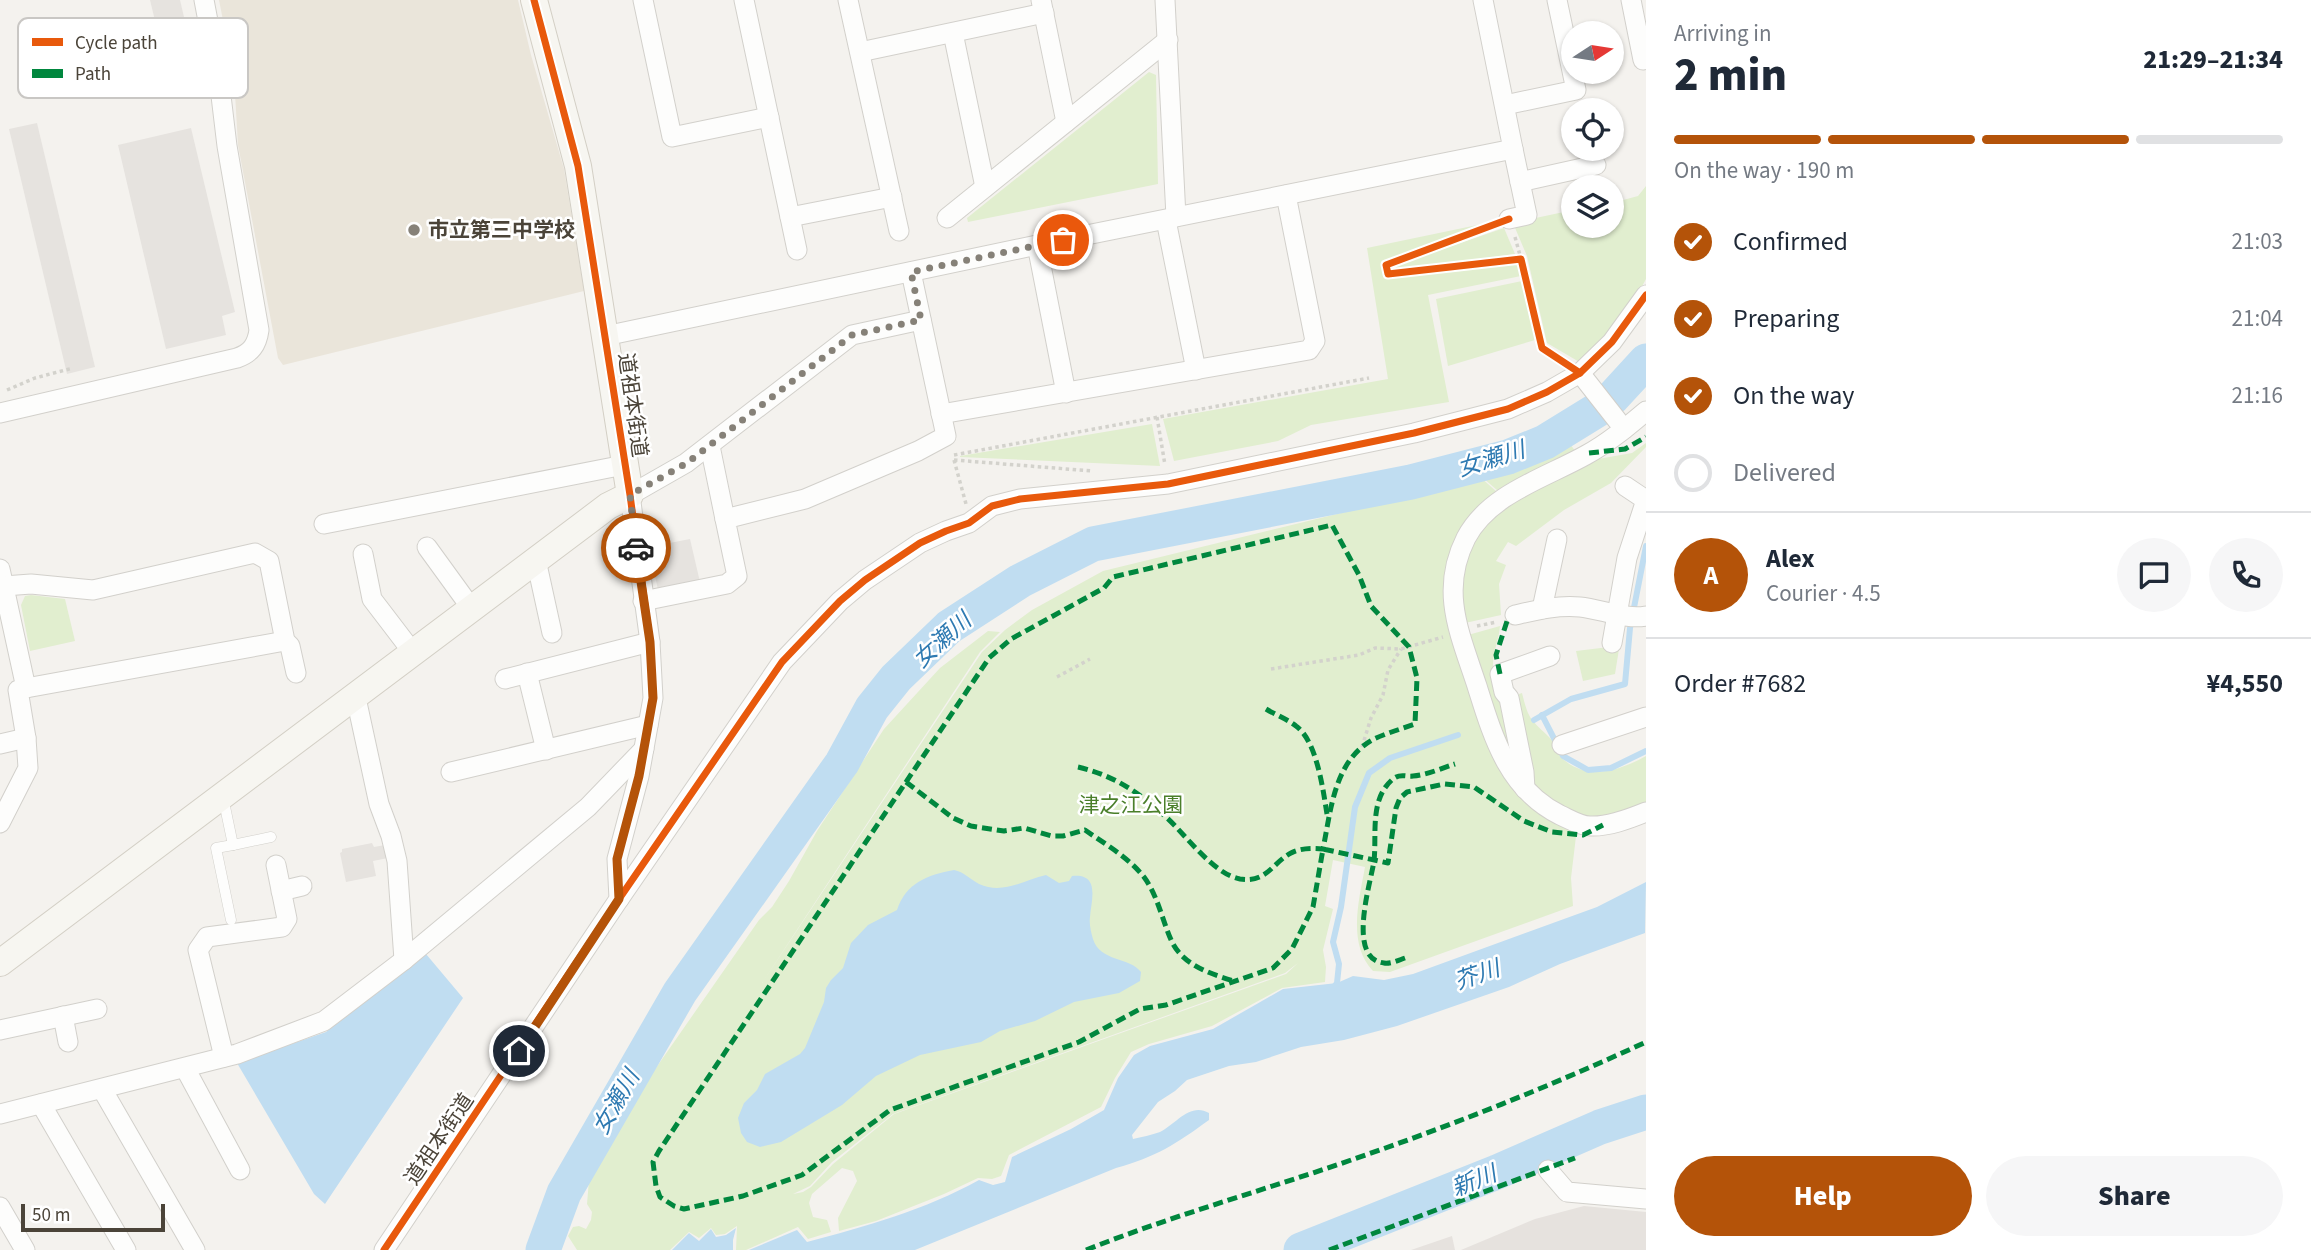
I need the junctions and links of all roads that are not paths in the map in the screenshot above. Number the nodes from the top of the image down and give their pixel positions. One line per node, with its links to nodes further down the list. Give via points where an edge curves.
1 (204, 0): 11 (street)
2 (643, 0): 18 (street, via 672,137)
3 (744, 0): 18 (street)
4 (848, 0): 14 (street)
5 (1165, 0): 13 (street)
6 (1483, 0): 17 (street)
7 (1557, 0): 17 (street, via 1576,90)
8 (1631, 0): 15 (street)
9 (537, 1): 36 (street, 道祖本街道, via 578,166)
10 (1042, 7): 12 (street); 19 (street)
11 (207, 18)
12 (953, 33): 14 (street); 23 (street)
13 (1168, 40): 19 (street); 28 (street)
14 (860, 52): 25 (street)
15 (1643, 60)
16 (221, 98): 41 (street, via 259,330 254,346 237,358)
17 (1504, 105): 20 (street)
18 (769, 117): 26 (street)
19 (1066, 122): 23 (street)
20 (1513, 149): 22 (street); 24 (street)
21 (1596, 165): 22 (street)
22 (1520, 181): 29 (street, via 1527,215)
23 (985, 187): 27 (street)
24 (1286, 195): 28 (street); 37 (street, via 1315,341 1309,351)
25 (892, 197): 26 (street); 30 (street)
26 (790, 217): 32 (street)
27 (947, 218)
28 (1171, 219): 31 (street); 37 (street)
29 (1512, 226)
30 (900, 231)
31 (1037, 246): 33 (street); 39 (street)
32 (797, 250)
33 (911, 272): 35 (street); 36 (street)
34 (1646, 295): 38 (street)
35 (921, 320): 42 (street); 44 (street, via 852,335)
36 (605, 336): 45 (street, 道祖本街道)
37 (1196, 370): 39 (street)
38 (1583, 377): 43 (street); 88 (street, via 1468,421 1168,484 992,506 969,523 920,543 840,601 782,662)
39 (1066, 393): 42 (street)
40 (1646, 411): 43 (street)
41 (0, 413)
42 (941, 414): 48 (street, via 951,450 805,499)
43 (1623, 428): 79 (street, via 1589,453 1495,503 1471,530 1457,562 1452,597 1459,632 1500,752)
44 (710, 446): 47 (street); 48 (street)
45 (624, 465): 47 (street, 道祖本街道); 49 (street)
46 (1625, 486): 58 (street, via 1646,500 1628,558)
47 (630, 495): 53 (street, via 608,506); 55 (street, 道祖本街道)
48 (725, 519): 55 (street, via 737,576 727,584)
49 (324, 524)
50 (1557, 539): 57 (street)
51 (427, 547): 56 (street)
52 (363, 554): 64 (street, via 372,599)
53 (536, 561): 56 (street); 60 (street)
54 (2, 578): 61 (street, via 93,590 255,553 269,561); 69 (street)
55 (643, 601): 62 (street, 道祖本街道)
56 (472, 609): 64 (street)
57 (1542, 609): 58 (street, via 1581,607); 59 (street)
58 (1636, 617): 63 (street)
59 (1509, 618)
60 (552, 633)
61 (285, 641): 66 (street); 69 (street)
62 (650, 642): 67 (street); 72 (street, 道祖本街道, via 653,698)
63 (1612, 643)
64 (414, 654): 70 (street)
65 (1550, 656): 79 (street, via 1500,674 1509,698)
66 (296, 673)
67 (527, 673): 68 (street); 77 (street)
68 (505, 679)
69 (26, 688): 73 (street, via 18,690)
70 (356, 698): 80 (street); 90 (street, via 379,804 397,861)
71 (1646, 717): 75 (street)
72 (648, 725): 76 (street, 道祖本街道); 77 (street)
73 (26, 738): 74 (street); 82 (street, via 28,768)
74 (0, 744)
75 (1562, 745)
76 (644, 749): 88 (street, 道祖本街道, via 617,859); 90 (street, via 588,807)
77 (546, 750): 78 (street)
78 (452, 772)
79 (1525, 789): 81 (street, via 1556,813 1588,826)
80 (223, 796): 84 (lane); 91 (street)
81 (1646, 812)
82 (0, 823)
83 (271, 837): 84 (lane)
84 (233, 845): 89 (lane, via 216,848)
85 (276, 865): 87 (street)
86 (302, 886): 87 (street)
87 (281, 891): 96 (street, via 287,919 282,927 207,937 198,950)
88 (619, 899): 108 (street, 道祖本街道)
89 (231, 920)
90 (404, 960): 96 (street, via 324,1021)
91 (0, 964)
92 (97, 1009): 93 (street)
93 (63, 1016): 94 (street); 95 (street)
94 (0, 1030)
95 (68, 1042)
96 (224, 1057): 97 (street)
97 (185, 1068): 98 (street); 101 (street)
98 (102, 1089): 99 (street); 107 (street)
99 (41, 1104): 100 (street); 106 (street)
100 (0, 1115)
101 (240, 1170)
102 (1548, 1170): 103 (street, via 1567,1192)
103 (1646, 1199)
104 (0, 1207): 105 (street)
105 (25, 1250)
106 (126, 1250)
107 (195, 1250)
108 (384, 1250)

